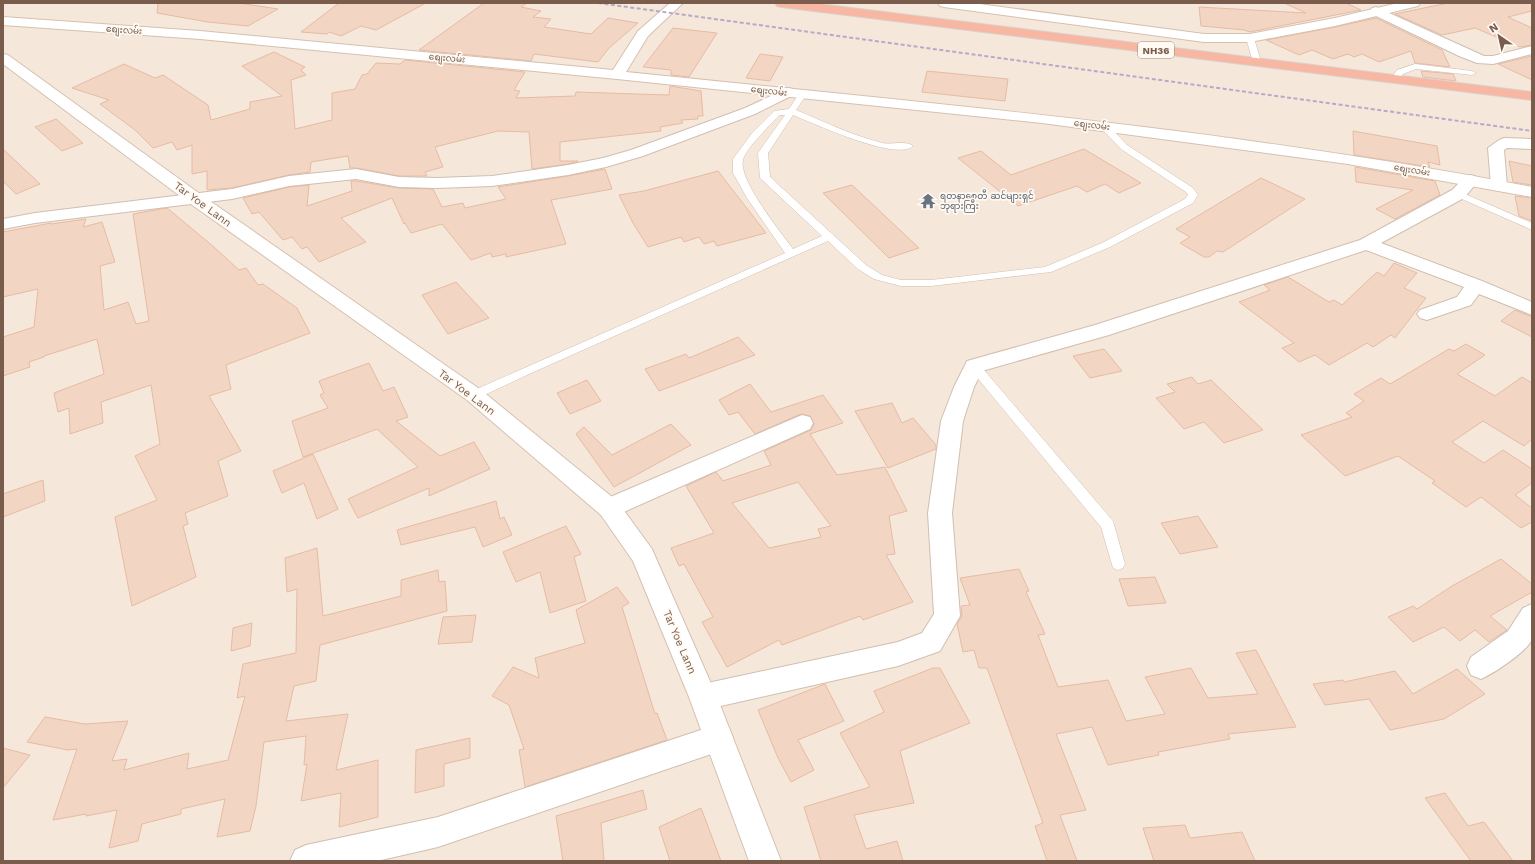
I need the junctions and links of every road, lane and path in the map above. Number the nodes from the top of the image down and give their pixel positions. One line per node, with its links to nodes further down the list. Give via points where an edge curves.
1 (677, 3): 12 (street, via 643,34)
2 (781, 3): 10 (highway, NH36)
3 (944, 3): 7 (street, via 1204,38)
4 (1414, 3): 5 (street)
5 (1376, 11): 7 (street, via 1335,22); 8 (street, via 1482,60 1493,60)
6 (3, 21): 12 (street, စျေးလမ်း, via 200,35)
7 (1250, 38): 10 (lane)
8 (1532, 50)
9 (3, 58): 23 (street, Tar Yoe Lann)
10 (1257, 62): 13 (highway, NH36)
11 (1472, 73): 13 (lane, via 1415,66 1400,72)
12 (617, 75): 14 (street, စျေးလမ်း)
13 (1395, 79): 15 (highway, NH36)
14 (795, 93): 16 (lane); 17 (street, စျေးလမ်း); 23 (street, via 636,153 568,170 492,181 437,183 399,182 356,174 289,181 232,194)
15 (1532, 96)
16 (791, 111): 19 (lane, via 862,140 885,146); 26 (lane, via 763,153 765,178); 28 (lane, via 777,113 755,135 738,159 738,173)
17 (1105, 127): 21 (street, စျေးလမ်း, via 1348,159); 26 (lane, via 1124,147 1190,190 1193,195 1189,201 1106,246 1047,270 931,283 900,283 878,277 862,267)
18 (1532, 144): 20 (street, via 1504,143 1496,148)
19 (908, 146)
20 (1499, 186): 21 (street, စျေးလမ်း); 22 (street, စျေးလမ်း)
21 (1465, 187): 25 (lane); 27 (street)
22 (1532, 192)
23 (194, 198): 24 (street); 33 (street, Tar Yoe Lann)
24 (3, 224)
25 (1532, 227)
26 (829, 238): 28 (lane)
27 (1366, 244): 29 (street); 32 (street, via 1102,330)
28 (791, 254): 33 (lane)
29 (1475, 285): 30 (street); 31 (street, via 1464,301)
30 (1532, 309)
31 (1428, 314)
32 (974, 366): 36 (lane, via 1108,525); 39 (street, via 952,422 940,513 947,616 931,642 898,654)
33 (474, 396): 35 (street, Tar Yoe Lann)
34 (802, 423): 35 (street)
35 (609, 508): 39 (street, Tar Yoe Lann, via 643,556)
36 (1118, 564)
37 (1532, 616): 38 (street, via 1517,639)
38 (1481, 666)
39 (703, 697): 40 (street, Tar Yoe Lann)
40 (719, 738): 41 (street, via 438,832); 42 (street, Tar Yoe Lann)
41 (306, 861)
42 (765, 861)

